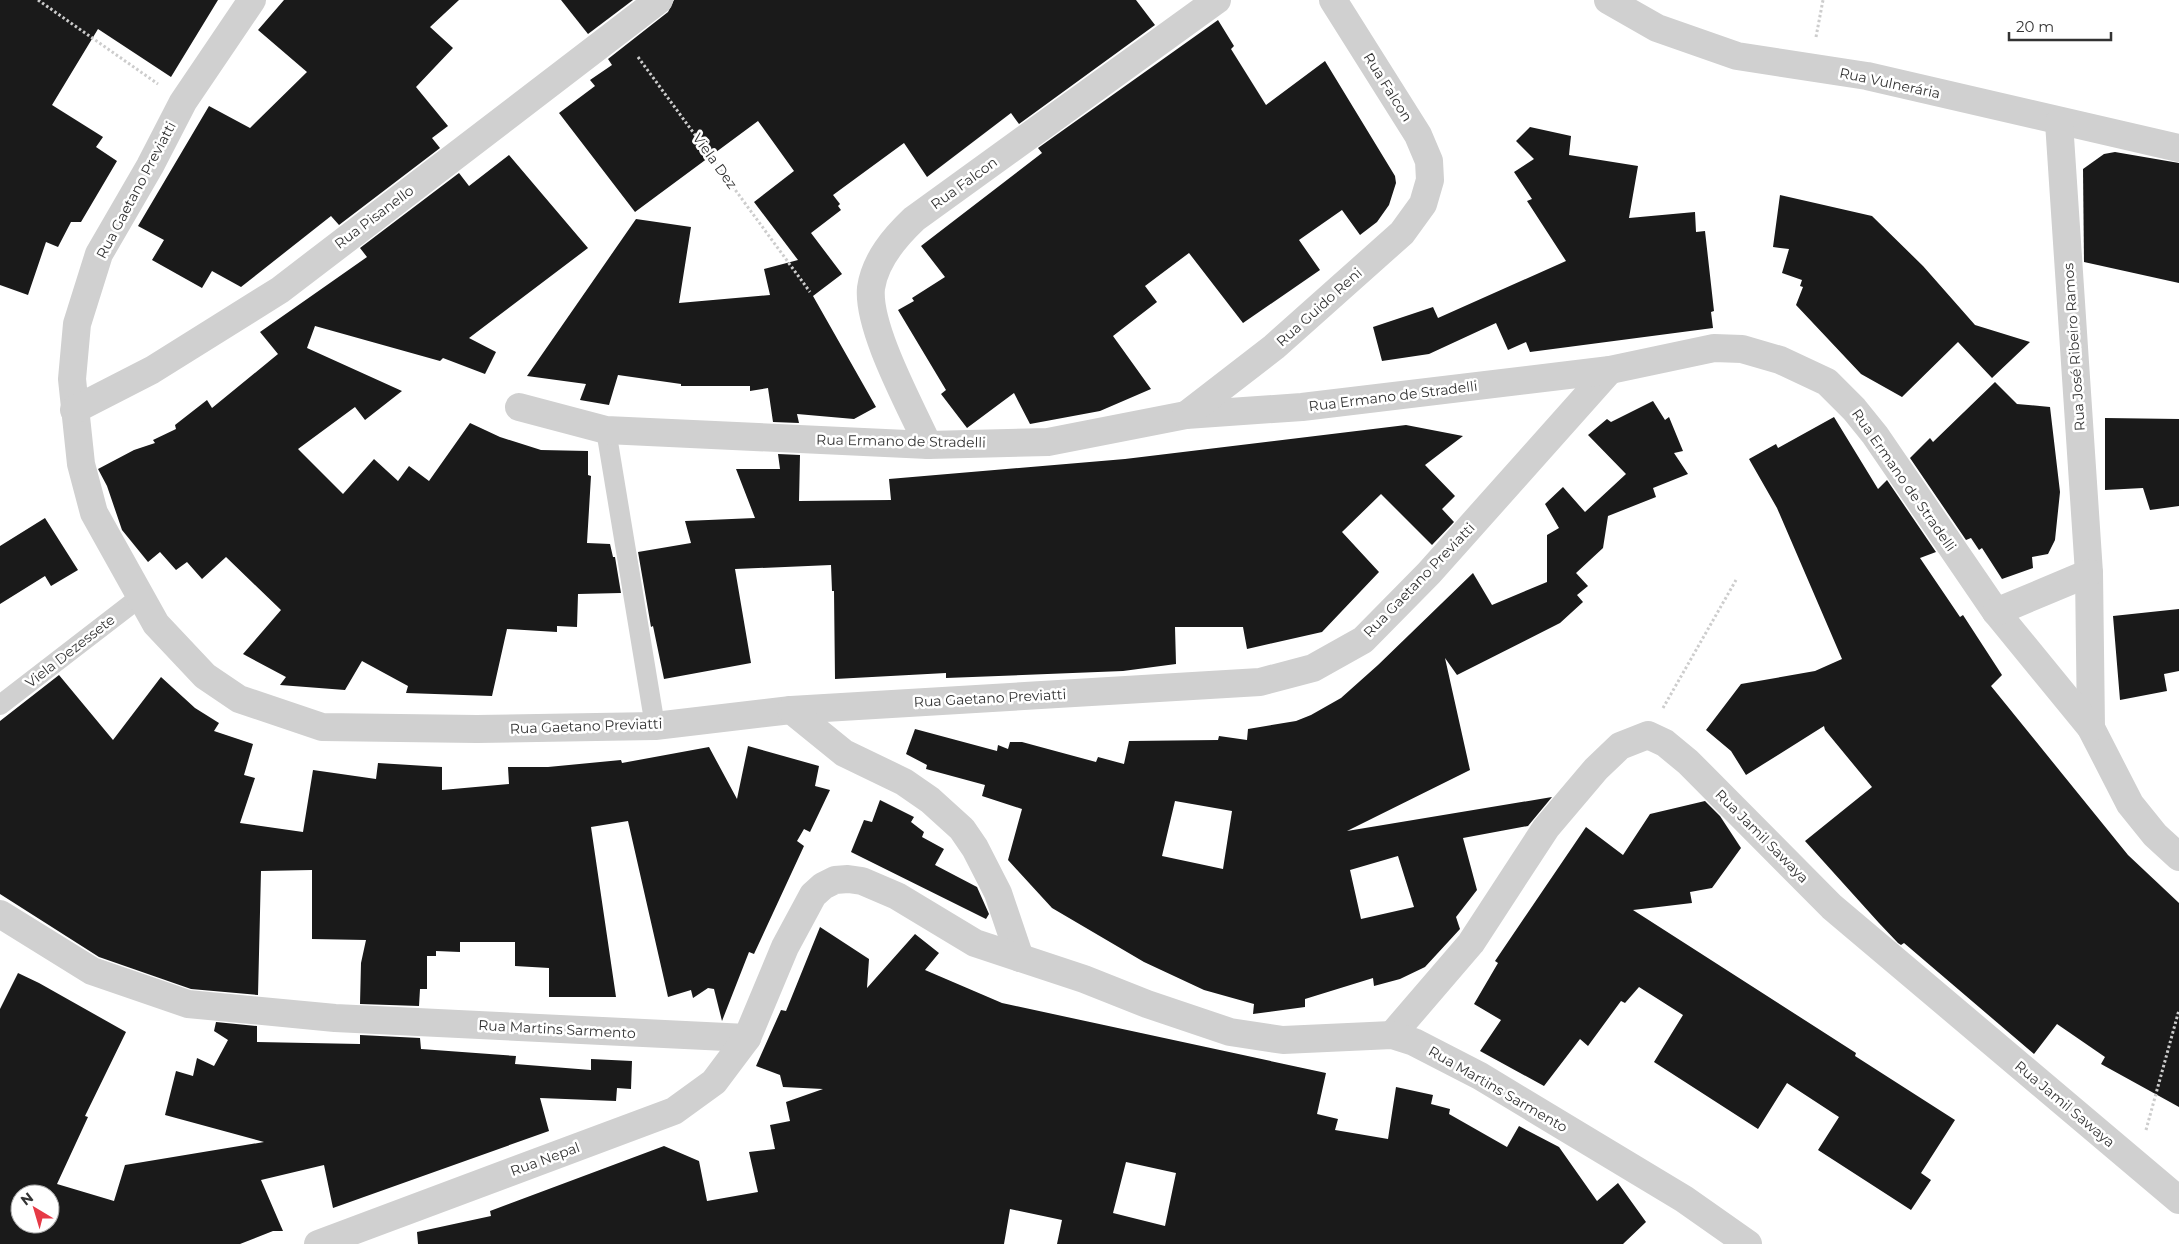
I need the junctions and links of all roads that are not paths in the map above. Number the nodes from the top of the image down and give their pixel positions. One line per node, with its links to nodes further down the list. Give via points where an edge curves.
1 (252, 0): 11 (street, Rua Gaetano Previatti, via 183,102 99,254 77,324 72,379)
2 (659, 0): 11 (street, Rua Pisanello, via 280,290 152,370)
3 (1217, 0): 14 (street, Rua Falcon, via 914,219 893,239 871,288 873,314)
4 (1333, 0): 8 (street, Rua Falcon, via 1418,135 1429,161)
5 (1608, 0): 6 (street, Rua Vulnerária, via 1657,28 1737,56 1867,76)
6 (2059, 122): 7 (street, Rua Vulnerária, via 2102,128); 15 (street, Rua José Ribeiro Ramos)
7 (2179, 148)
8 (1430, 180): 12 (street, Rua Guido Reni, via 1423,204 1402,233 1274,347)
9 (1610, 370): 12 (street, Rua Ermano de Stradelli, via 1302,407); 17 (street, Rua Ermano de Stradelli, via 1714,348 1742,348 1780,360 1827,382 1875,435); 19 (street, Rua Gaetano Previatti, via 1429,573 1363,640 1313,668 1260,682)
10 (519, 407): 13 (street, Rua Ermano de Stradelli)
11 (74, 410): 16 (street, Rua Gaetano Previatti, via 81,464 94,513)
12 (1186, 415): 14 (street, Rua Ermano de Stradelli, via 1048,442)
13 (606, 430): 14 (street, Rua Ermano de Stradelli); 20 (lane)
14 (928, 444)
15 (2089, 573): 17 (street); 21 (street, Rua José Ribeiro Ramos)
16 (139, 598): 18 (lane, Viela Dezessete); 20 (street, Rua Gaetano Previatti, via 156,624 205,676 239,699 322,727)
17 (1996, 612): 21 (street, Rua Ermano de Stradelli)
18 (0, 705)
19 (791, 710): 20 (street, Rua Gaetano Previatti); 24 (street, via 844,753 904,782 930,800 962,829 976,848 998,893)
20 (655, 726)
21 (2091, 728): 22 (street, Rua José Ribeiro Ramos, via 2130,804 2155,835)
22 (2179, 857)
23 (0, 914): 26 (street, Rua Martins Sarmento, via 92,971 188,1004 335,1018)
24 (1020, 958): 25 (street, Rua Martins Sarmento, via 1230,1032 1283,1040); 26 (street, Rua Martins Sarmento, via 976,942 898,896 862,881 835,880 813,896 801,914)
25 (1392, 1035): 27 (street, Rua Jamil Sawaya, via 1472,943 1546,828 1596,769 1620,746 1648,735 1665,743 1688,762 1832,907); 29 (street, Rua Martins Sarmento, via 1414,1042 1480,1076 1684,1199)
26 (747, 1038): 28 (street, Rua Nepal, via 714,1082 674,1111)
27 (2179, 1200)
28 (318, 1244)
29 (1748, 1244)

